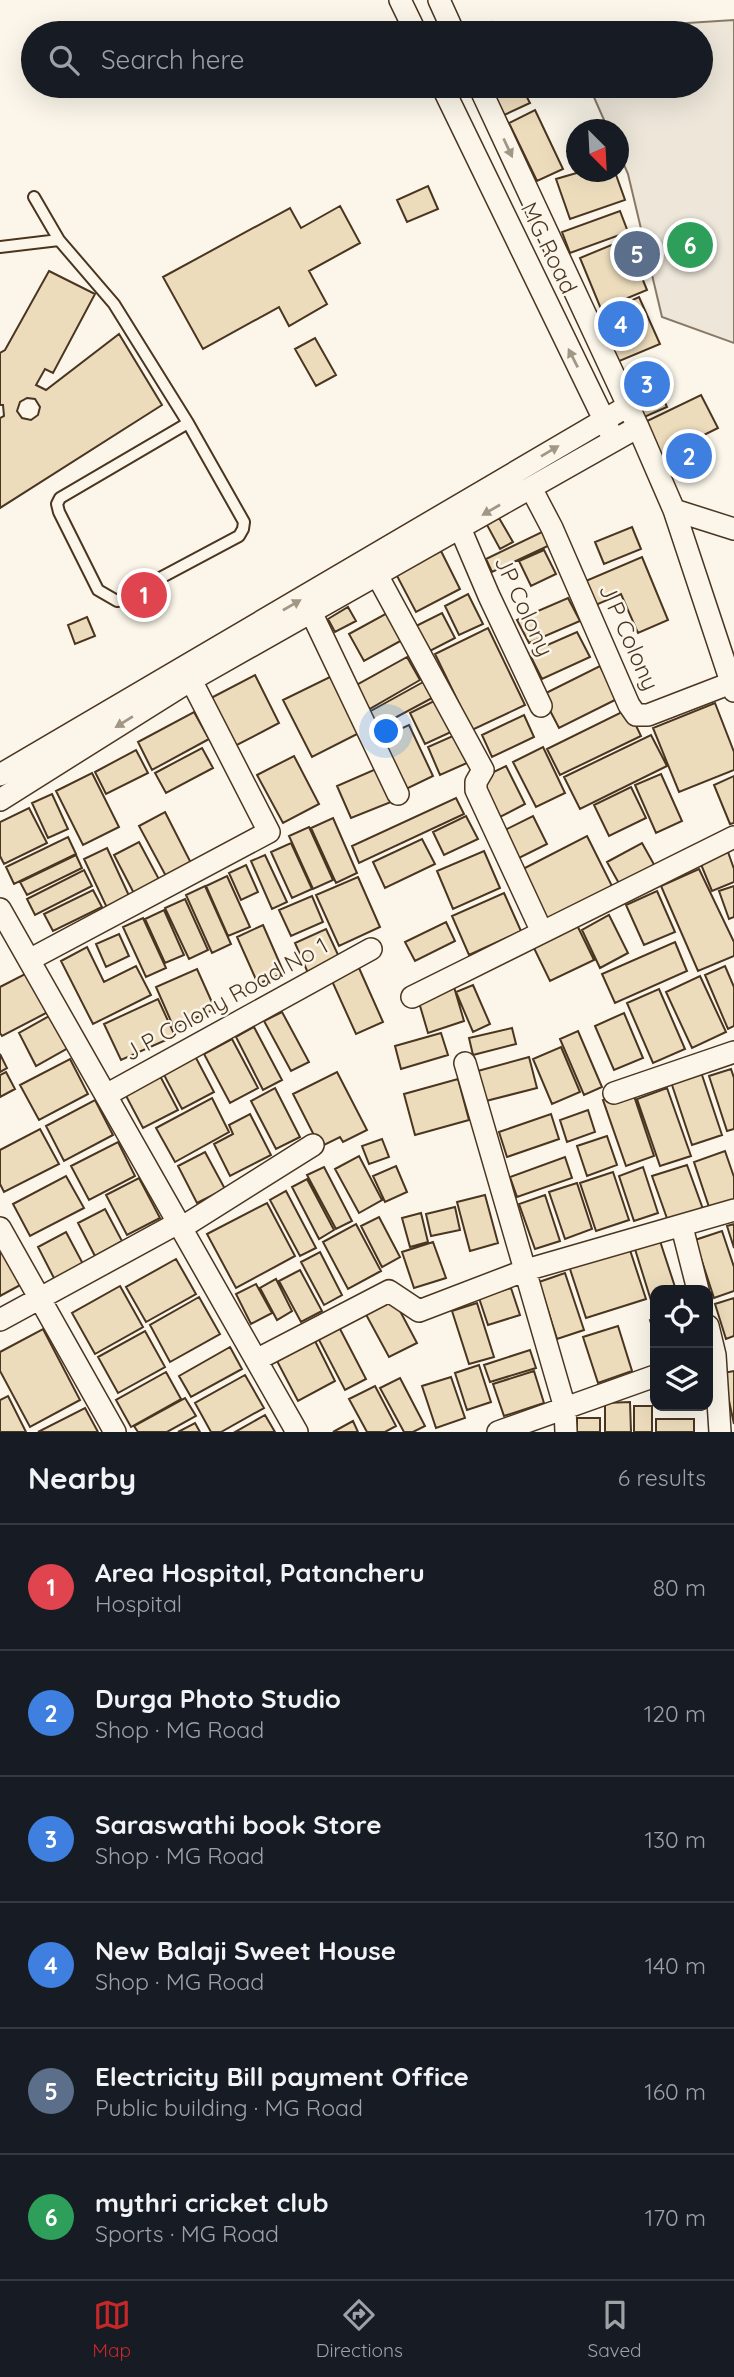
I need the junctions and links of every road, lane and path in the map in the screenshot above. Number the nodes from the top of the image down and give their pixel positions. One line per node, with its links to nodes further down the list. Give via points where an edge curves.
1 (400, 0): 3 (street)
2 (439, 0): 4 (street)
3 (410, 21)
4 (449, 21)
5 (448, 98): 11 (street, MG Road, one-way to 5)
6 (485, 98): 10 (street, MG Road, one-way to 10)
7 (34, 197): 8 (lane)
8 (59, 240): 9 (lane); 12 (lane, via 114,304)
9 (0, 247)
10 (628, 406): 11 (street); 13 (street, MG Road)
11 (604, 419): 14 (street, MG Road); 25 (street, one-way to 11)
12 (188, 423): 12 (lane, via 241,514 243,529 239,536 117,601 98,590 57,504 60,498)
13 (638, 427): 14 (street); 15 (street, MG Road)
14 (614, 440): 15 (street); 16 (street)
15 (652, 459): 17 (street, MG Road)
16 (531, 488): 18 (street, one-way to 18); 23 (street, J P Colony, via 636,715)
17 (674, 510): 19 (street); 23 (street, MG Road)
18 (460, 528): 20 (street); 24 (street, JP Colony)
19 (734, 529)
20 (377, 575): 21 (street); 30 (street, via 483,770 476,790)
21 (311, 612): 22 (street); 26 (street)
22 (191, 680): 27 (street, one-way to 27); 32 (street, via 269,832)
23 (733, 687)
24 (541, 706)
25 (0, 775)
26 (398, 794)
27 (0, 799)
28 (734, 837): 30 (street)
29 (0, 909): 32 (street)
30 (542, 932): 33 (street)
31 (371, 948): 37 (street, J P Colony Road No 1)
32 (29, 960): 37 (street)
33 (411, 997)
34 (734, 1052): 36 (street)
35 (466, 1063): 43 (street)
36 (614, 1093)
37 (106, 1096): 40 (street)
38 (313, 1146): 40 (street)
39 (734, 1210): 41 (street)
40 (180, 1225): 45 (street); 48 (street)
41 (682, 1227): 43 (street); 44 (street)
42 (0, 1228): 45 (street)
43 (526, 1270): 48 (street, via 419,1311 389,1291); 50 (street)
44 (697, 1285)
45 (40, 1299): 46 (street); 51 (street)
46 (0, 1320)
47 (719, 1354): 55 (street)
48 (256, 1360): 52 (street)
49 (650, 1378): 50 (street)
50 (565, 1408): 53 (street); 54 (street)
51 (116, 1432)
52 (297, 1432)
53 (498, 1432)
54 (566, 1432)
55 (720, 1432)

